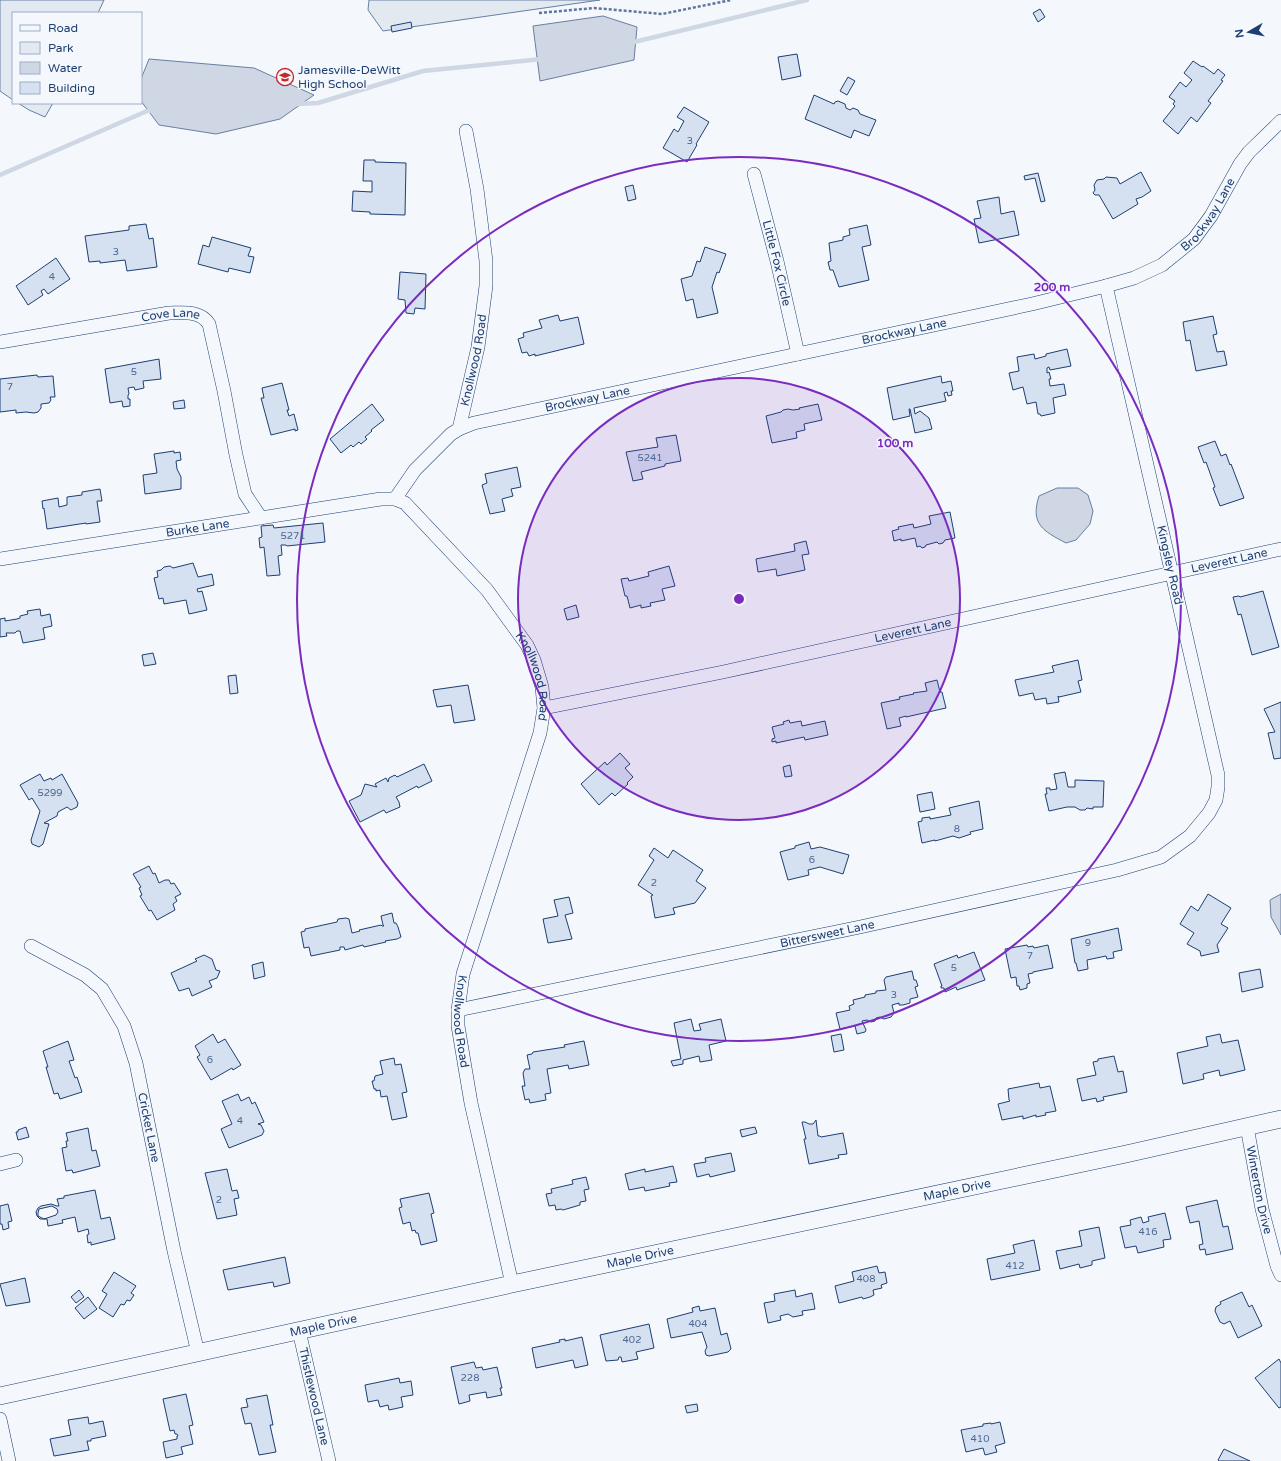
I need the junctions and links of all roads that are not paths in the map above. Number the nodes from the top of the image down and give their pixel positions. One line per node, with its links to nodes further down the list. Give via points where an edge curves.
1 (1281, 121): 4 (street, Brockway Lane, via 1240,164 1211,216 1194,239 1162,265 1134,278)
2 (466, 131): 7 (street, Knollwood Road, via 477,188 486,261 486,286 478,347)
3 (754, 174): 6 (street, Little Fox Circle, via 778,261)
4 (1106, 286): 6 (street, Brockway Lane); 12 (street, Kingsley Road)
5 (0, 342): 9 (street, Cove Lane, via 169,313 195,313 206,319 245,494)
6 (798, 354): 7 (street, Brockway Lane, via 474,423)
7 (459, 429): 8 (street, via 415,470)
8 (395, 499): 9 (street, Burke Lane); 13 (street, Knollwood Road, via 405,503 487,590 527,645 542,687)
9 (261, 518): 11 (street, Burke Lane)
10 (1281, 549): 12 (street, Leverett Lane)
11 (0, 559)
12 (1172, 574): 13 (street, Leverett Lane, via 723,672); 14 (street, Kingsley Road, via 1218,775 1216,800 1209,814)
13 (544, 708): 16 (street, Knollwood Road, via 540,733 463,974)
14 (1190, 836): 16 (street, Bittersweet Lane, via 1161,856 1117,870 860,927)
15 (31, 946): 24 (street, Cricket Lane, via 102,988 124,1026 136,1063 174,1251)
16 (458, 1010): 22 (street, Knollwood Road, via 458,1026 471,1103)
17 (1281, 1119): 18 (street, Maple Drive)
18 (1246, 1127): 21 (street, Winterton Drive, via 1262,1209); 22 (street, Maple Drive)
19 (16, 1160): 20 (street)
20 (0, 1164)
21 (1281, 1275)
22 (512, 1284): 23 (street, Maple Drive)
23 (299, 1331): 24 (street, Maple Drive); 28 (street, Thistlewood Lane)
24 (198, 1353): 25 (street, Maple Drive)
25 (0, 1396)
26 (0, 1419): 27 (street)
27 (9, 1461)
28 (329, 1461)

